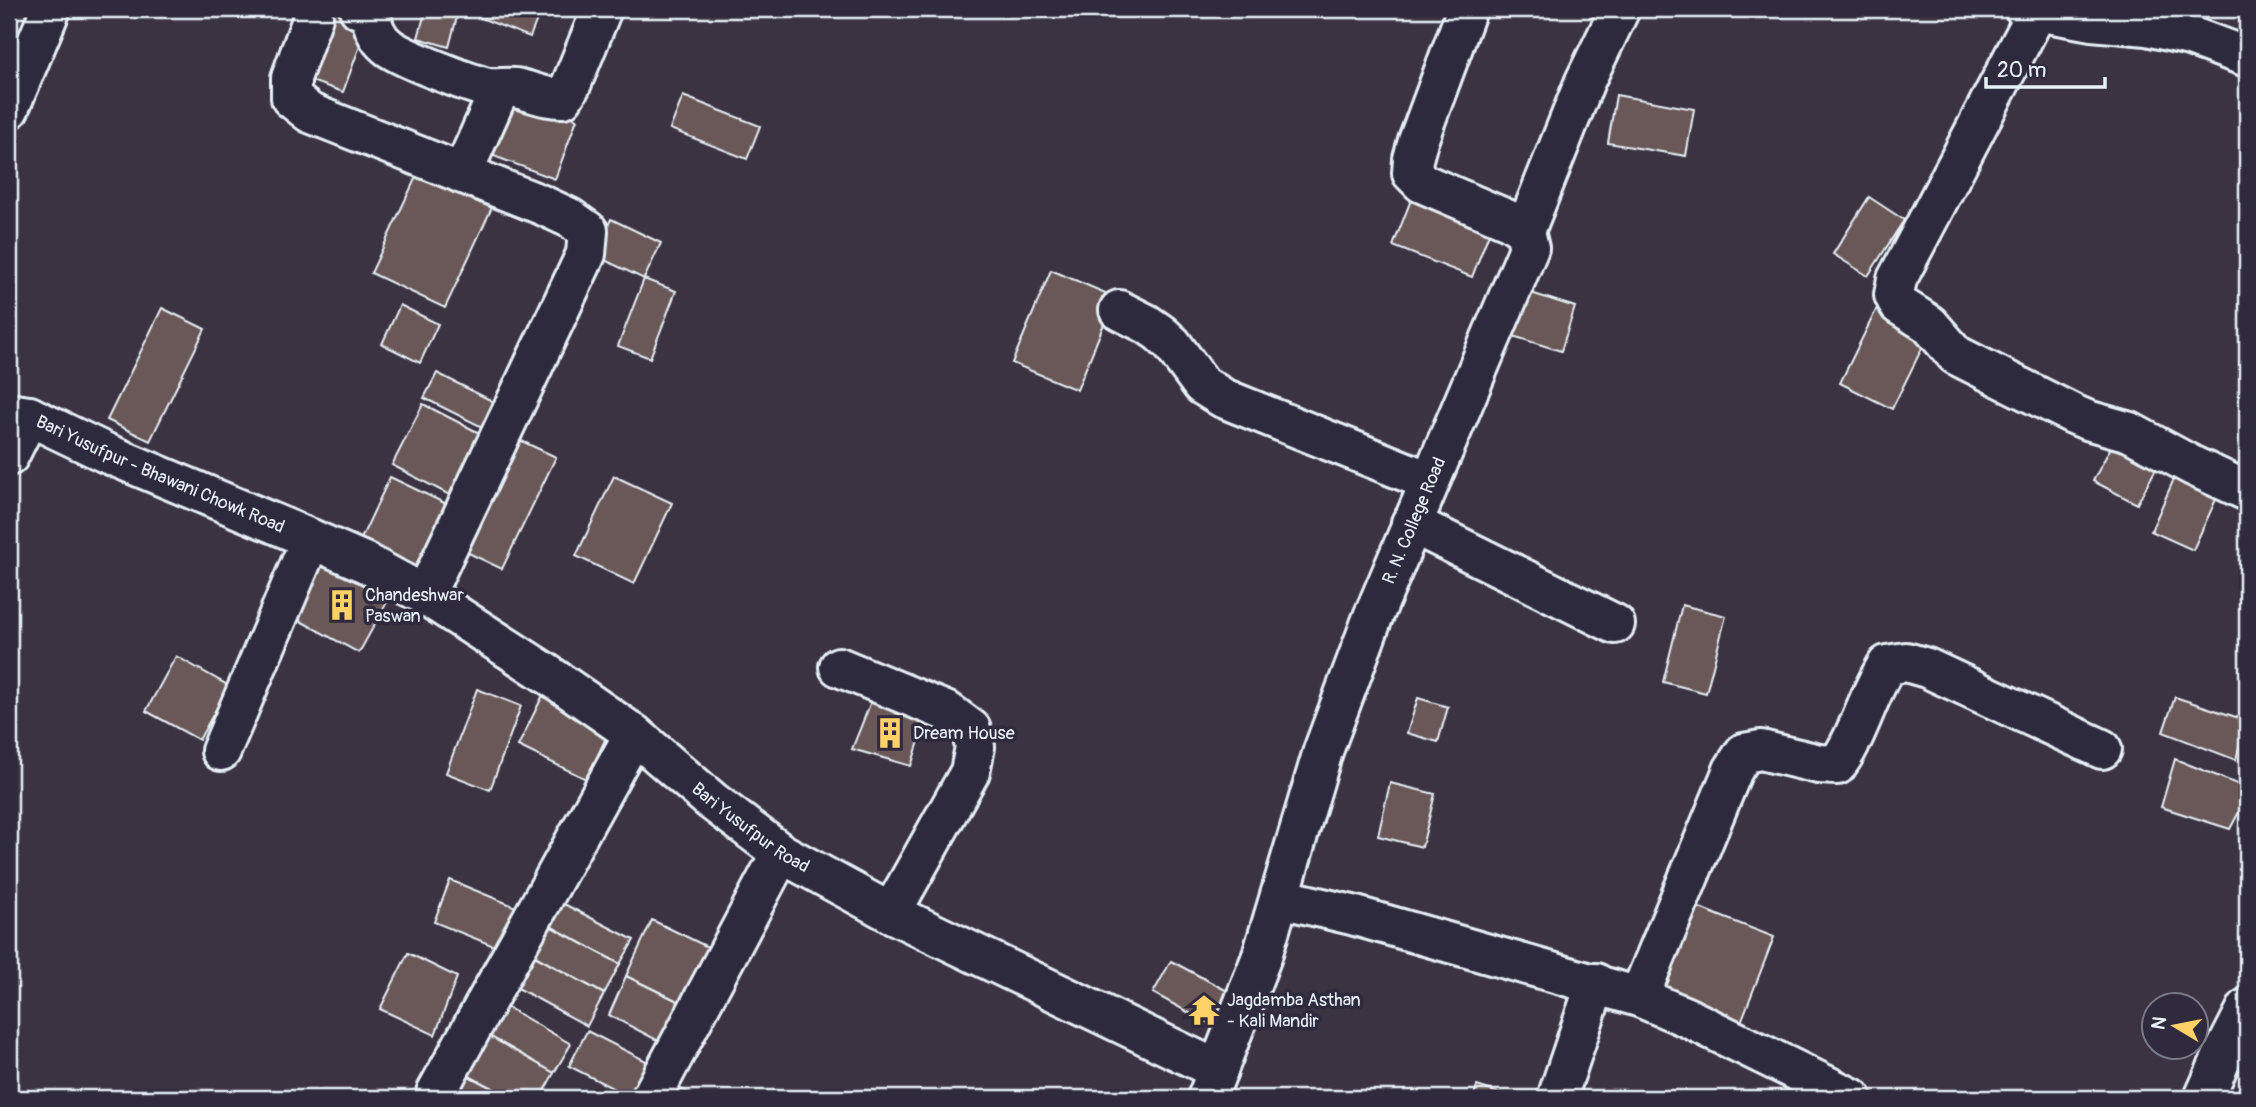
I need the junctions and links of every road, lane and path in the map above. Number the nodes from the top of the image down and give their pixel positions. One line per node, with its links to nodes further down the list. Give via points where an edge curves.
1 (51, 9): 8 (street)
2 (359, 9): 10 (street, via 370,13 374,32 387,47 404,57)
3 (602, 9): 10 (street, via 563,98)
4 (1467, 9): 13 (street, via 1418,141 1412,173 1422,183)
5 (1620, 9): 13 (street, R. N. College Road)
6 (2031, 10): 9 (street, via 2147,26); 18 (street, via 1897,279 1894,295 1899,305 1972,364 2087,420 2130,432)
7 (307, 11): 12 (street, via 291,78 291,98 310,113)
8 (19, 57): 11 (street)
9 (2247, 57)
10 (500, 89): 12 (street)
11 (9, 108)
12 (462, 174): 21 (street, via 570,218 588,231 586,254)
13 (1525, 231): 17 (street, R. N. College Road, via 1529,248)
14 (1119, 310): 17 (street, via 1160,333 1202,385 1223,398)
15 (19, 415): 16 (street); 20 (street, Bari Yusufpur - Bhawani Chowk Road)
16 (9, 456)
17 (1429, 481): 19 (street, R. N. College Road)
18 (2247, 491)
19 (1412, 523): 22 (street); 28 (street, R. N. College Road, via 1323,751)
20 (311, 539): 21 (street, Bari Yusufpur Road); 26 (street)
21 (425, 595): 24 (street, Bari Yusufpur Road)
22 (1615, 624)
23 (839, 667): 29 (street, via 948,712 971,729 975,747 970,772)
24 (634, 734): 27 (street, Bari Yusufpur Road); 34 (street)
25 (2102, 749): 31 (street, via 1927,668 1906,662 1887,665 1837,765 1761,750 1744,753)
26 (220, 751)
27 (781, 853): 29 (street, Bari Yusufpur Road); 35 (street)
28 (1280, 898): 30 (street); 33 (street, R. N. College Road)
29 (891, 913): 33 (street, Bari Yusufpur Road)
30 (1596, 983): 31 (street); 36 (street)
31 (1639, 997): 37 (street)
32 (2247, 1008): 38 (street)
33 (1212, 1084)
34 (436, 1093)
35 (651, 1098)
36 (1557, 1098)
37 (1852, 1098)
38 (2204, 1098)

